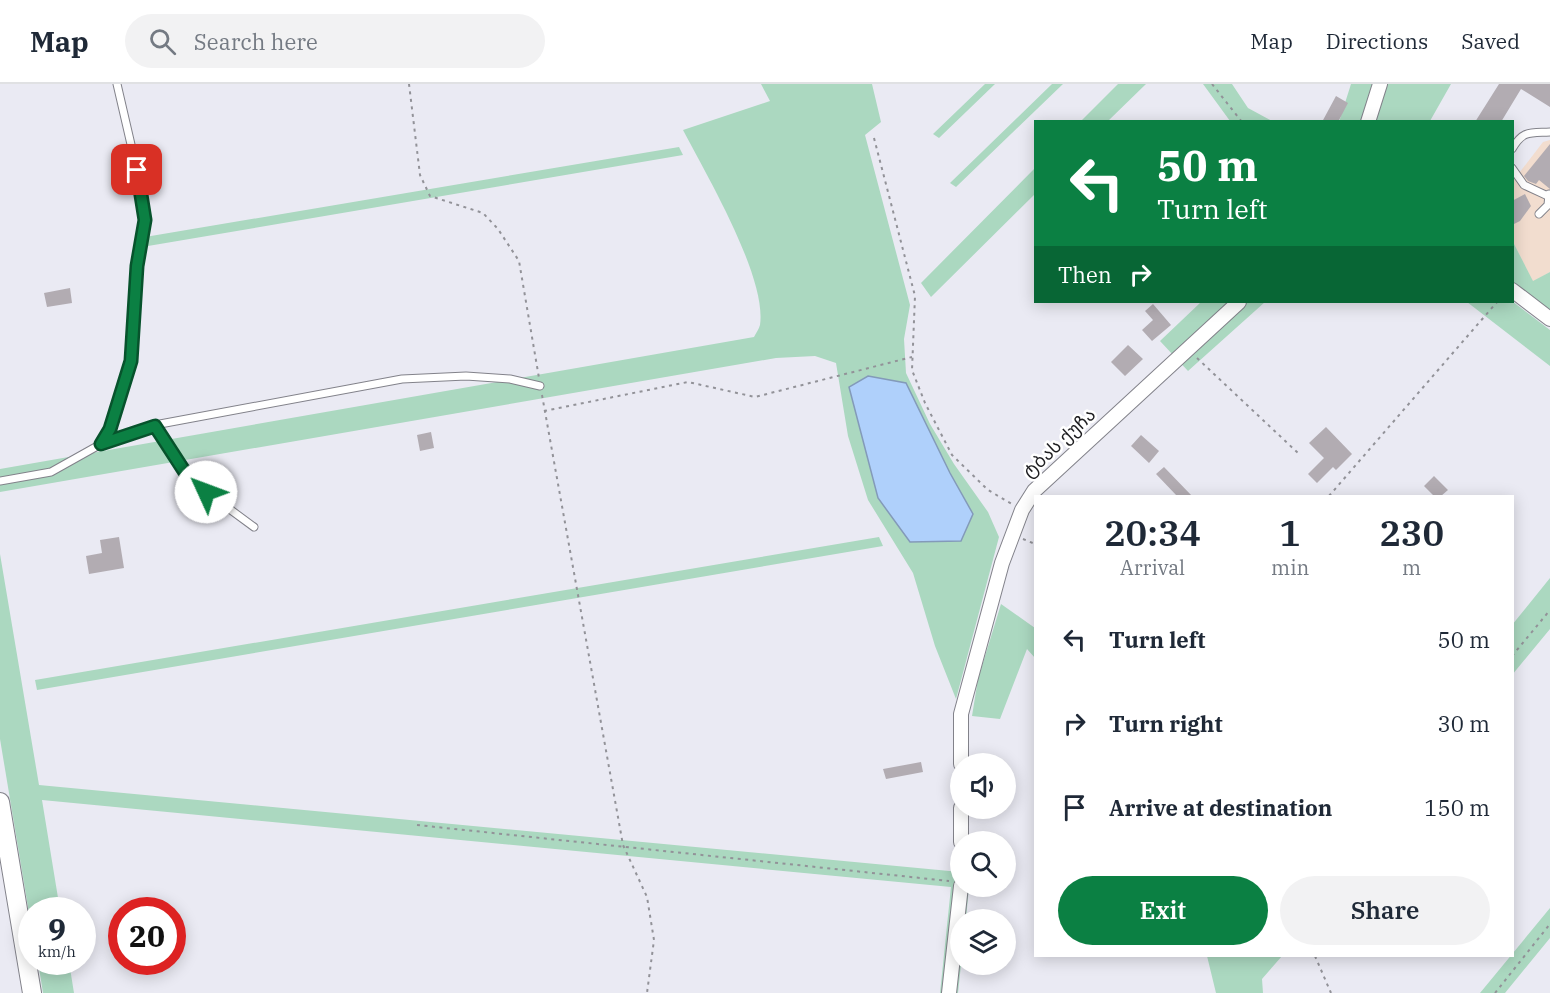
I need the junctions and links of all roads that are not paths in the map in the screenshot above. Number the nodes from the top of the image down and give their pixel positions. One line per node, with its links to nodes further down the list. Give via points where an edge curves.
1 (117, 84): 14 (lane, via 145,220 137,266 131,361 110,429)
2 (1380, 84): 3 (street)
3 (1369, 120)
4 (1550, 132): 5 (lane, via 1523,135)
5 (1514, 145)
6 (1514, 171): 7 (lane, via 1524,185)
7 (1549, 195): 8 (lane, via 1548,205)
8 (1539, 214)
9 (1514, 291): 11 (street)
10 (1238, 303): 17 (street, ტბას ქუჩა, via 1034,492 1022,510 1002,563 961,714)
11 (1550, 318)
12 (540, 386): 13 (lane, via 466,376 402,379)
13 (155, 426): 14 (lane); 16 (lane, via 190,480)
14 (101, 444): 15 (lane, via 51,472)
15 (0, 481)
16 (254, 527)
17 (961, 753)
18 (0, 802): 20 (street)
19 (953, 897): 21 (street)
20 (32, 993)
21 (949, 993)

